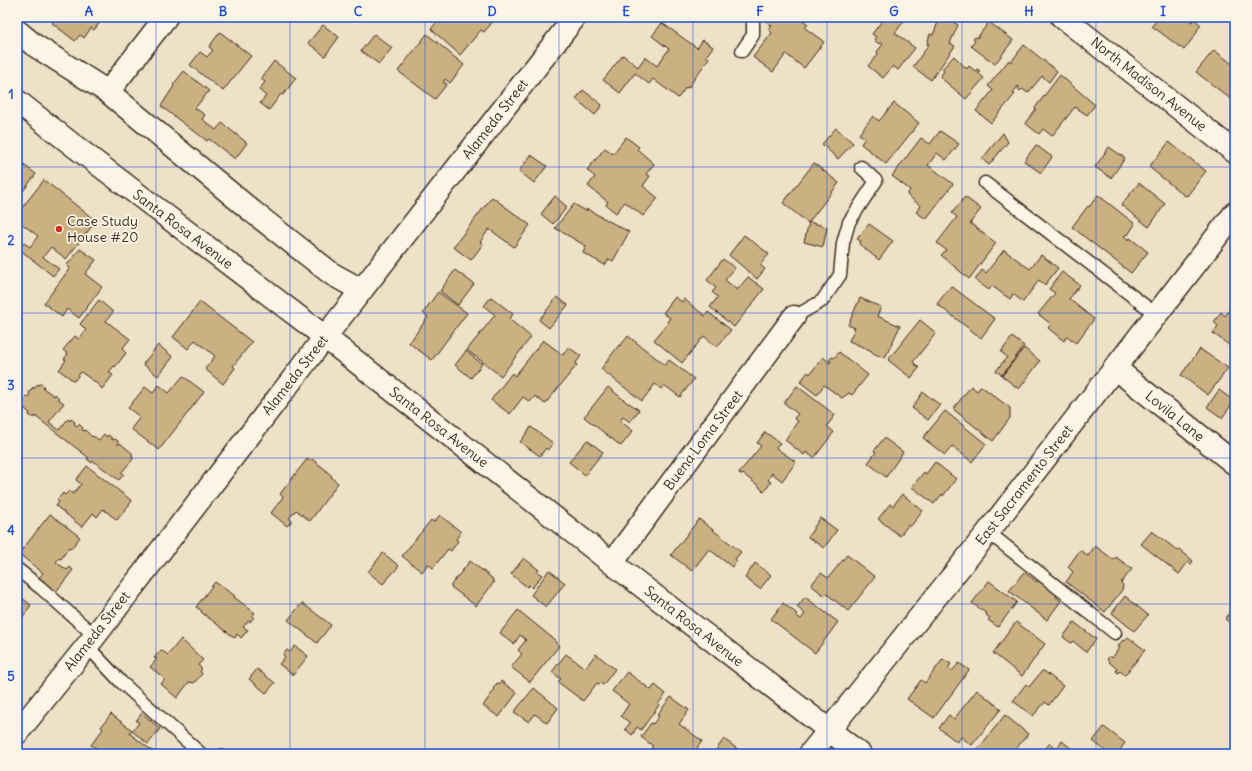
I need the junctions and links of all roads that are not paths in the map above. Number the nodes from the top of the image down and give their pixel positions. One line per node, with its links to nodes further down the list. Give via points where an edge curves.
1 (166, 17): 7 (street)
2 (575, 17): 13 (street, Alameda Street)
3 (752, 17): 6 (lane, via 753,35)
4 (1062, 17): 9 (street, North Madison Avenue)
5 (17, 31): 7 (street, via 34,45)
6 (742, 51)
7 (108, 92): 13 (street, via 332,274)
8 (17, 101): 16 (street, Santa Rosa Avenue)
9 (1235, 152)
10 (861, 167): 15 (lane, via 876,181 849,222 843,243 840,275 822,301)
11 (985, 183): 14 (lane)
12 (1235, 213): 14 (street, East Sacramento Street)
13 (361, 290): 16 (street, Alameda Street)
14 (1156, 315): 17 (street, East Sacramento Street)
15 (794, 317): 20 (street, Buena Loma Street)
16 (325, 337): 20 (street, Santa Rosa Avenue); 23 (street, Alameda Street)
17 (1115, 368): 18 (street, Lovila Lane); 19 (street, East Sacramento Street)
18 (1235, 464)
19 (988, 532): 22 (lane); 24 (street, East Sacramento Street)
20 (612, 562): 24 (street, Santa Rosa Avenue)
21 (17, 570): 23 (lane, via 41,588)
22 (1114, 633)
23 (91, 641): 25 (street, Alameda Street); 26 (lane, via 121,682)
24 (830, 731): 27 (street, East Sacramento Street); 28 (street, Santa Rosa Avenue)
25 (17, 733)
26 (201, 754)
27 (810, 754)
28 (860, 754)

